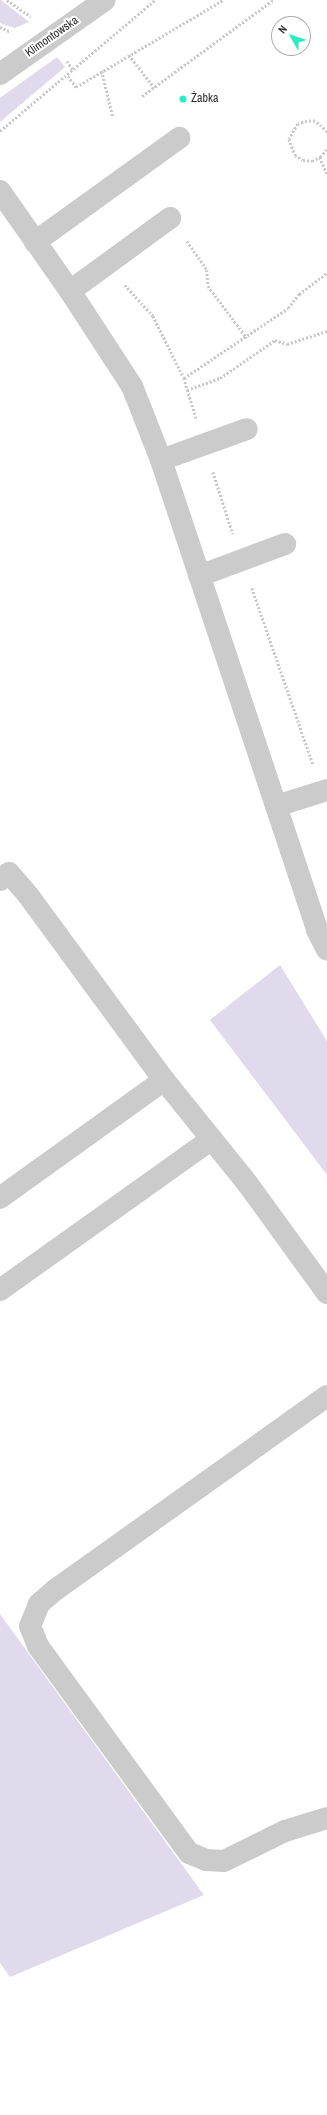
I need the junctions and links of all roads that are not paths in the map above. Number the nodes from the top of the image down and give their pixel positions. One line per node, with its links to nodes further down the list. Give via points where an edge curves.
1 (105, 0): 2 (street, Klimontowska)
2 (1, 72)
3 (179, 138): 6 (street)
4 (0, 192): 6 (street)
5 (170, 218): 7 (street)
6 (35, 242): 7 (street)
7 (70, 291): 9 (street, via 132,386)
8 (247, 429): 9 (street)
9 (161, 460): 11 (street)
10 (285, 544): 11 (street)
11 (199, 576): 13 (street)
12 (324, 790): 13 (street)
13 (276, 806): 15 (street, via 317,930)
14 (3, 872): 16 (street, via 28,895)
15 (327, 950)
16 (164, 1080): 17 (street); 18 (street)
17 (210, 1140): 19 (street); 20 (street, via 247,1183)
18 (0, 1198)
19 (0, 1290)
20 (327, 1293)
21 (327, 1396): 22 (street, via 55,1590 39,1604 30,1626 38,1646 189,1853 206,1860 224,1861 285,1831)
22 (327, 1818)

